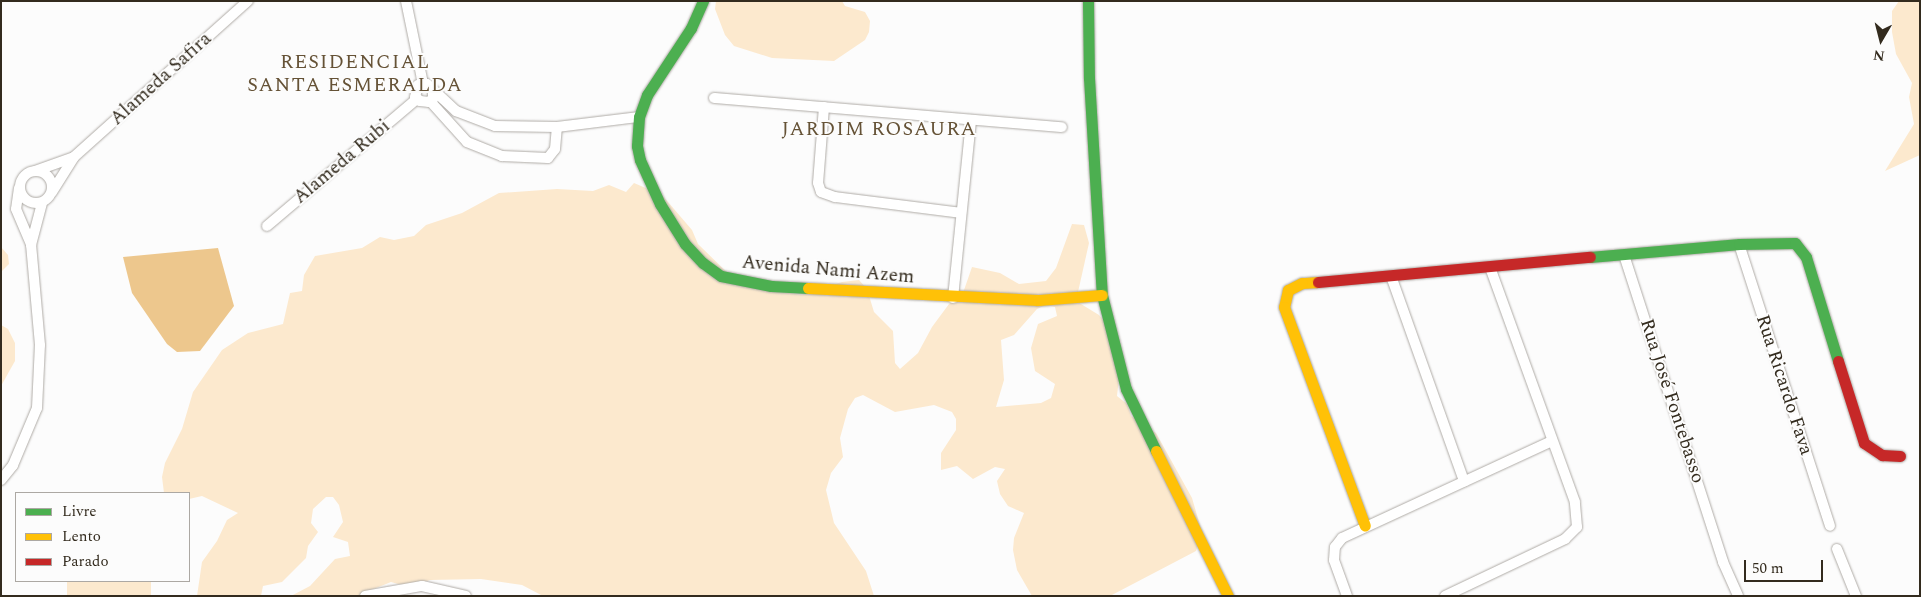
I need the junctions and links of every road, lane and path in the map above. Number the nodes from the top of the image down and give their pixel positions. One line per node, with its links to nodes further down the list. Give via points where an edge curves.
1 (248, 1): 14 (street, Alameda Safira)
2 (406, 1): 5 (street)
3 (703, 1): 10 (street, Avenida Nami Azem, via 690,28 647,95)
4 (1088, 1): 26 (street, via 1089,78)
5 (423, 84): 6 (street); 8 (street, via 416,88)
6 (432, 96): 8 (street); 12 (street, via 466,117 495,126); 12 (street, via 459,135 473,146 502,156 548,158 554,154)
7 (714, 98): 9 (street)
8 (417, 99): 20 (street, Alameda Rubi)
9 (824, 107): 11 (street); 19 (street, via 818,183 822,192 828,196)
10 (639, 118): 12 (street); 27 (street, Avenida Nami Azem, via 637,146 640,160 660,204 685,244 703,264 721,276 771,286)
11 (972, 120): 13 (street); 19 (street)
12 (557, 127)
13 (1062, 127)
14 (74, 157): 15 (street, Alameda Safira); 17 (street, Alameda Safira)
15 (35, 171): 16 (street, Alameda Safira, via 26,174); 17 (street, via 49,177)
16 (19, 187): 18 (street, via 26,200); 22 (street, Alameda Safira, via 16,209)
17 (52, 192): 18 (street, Alameda Safira)
18 (42, 203): 22 (street, Alameda Safira)
19 (961, 213): 27 (street)
20 (267, 226)
21 (1739, 244): 23 (street); 29 (street, via 1784,242 1795,243 1802,249 1864,443 1882,455); 33 (street, Rua Ricardo Fava)
22 (31, 246): 30 (street, Alameda Safira, via 41,378 37,408 26,438 13,465)
23 (1624, 255): 24 (street); 40 (street, Rua José Fontebasso, via 1721,547 1723,562)
24 (1490, 267): 25 (street); 28 (street)
25 (1391, 276): 31 (street); 32 (street, via 1302,283 1288,290 1284,296 1292,333)
26 (1102, 295): 27 (street, Avenida Nami Azem, via 1038,300); 37 (street, via 1126,389)
27 (954, 298)
28 (1552, 441): 31 (street); 39 (street, via 1575,502 1577,527 1565,539)
29 (1900, 456)
30 (1, 480)
31 (1464, 481): 32 (street)
32 (1365, 526): 38 (street, via 1342,538 1335,547 1334,560)
33 (1830, 526)
34 (1837, 549): 41 (street)
35 (365, 596): 36 (street, via 422,586)
36 (466, 596)
37 (1228, 596)
38 (1347, 596)
39 (1445, 596)
40 (1738, 596)
41 (1856, 596)

